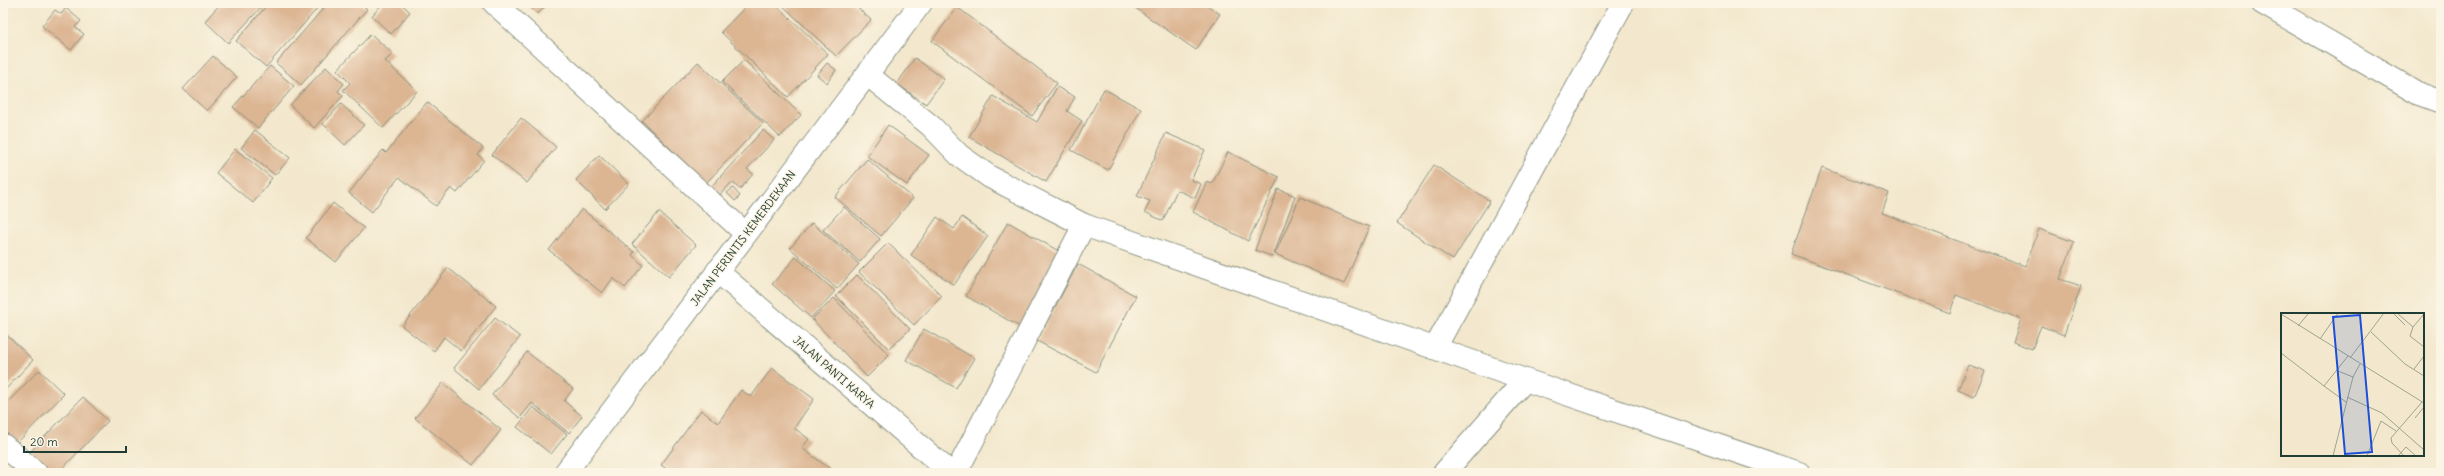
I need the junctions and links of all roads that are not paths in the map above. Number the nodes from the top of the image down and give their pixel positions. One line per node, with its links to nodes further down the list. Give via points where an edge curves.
1 (494, 3): 8 (street)
2 (921, 3): 5 (street, JALAN PERINTIS KEMERDEKAAN)
3 (1623, 3): 10 (street)
4 (2262, 3): 6 (street, via 2419,94)
5 (868, 75): 7 (street, via 931,126 959,155 990,177); 8 (street, JALAN PERINTIS KEMERDEKAAN)
6 (2441, 102)
7 (1084, 225): 10 (street); 16 (street)
8 (745, 234): 9 (street, JALAN PERINTIS KEMERDEKAAN)
9 (717, 271): 14 (street, JALAN PERINTIS KEMERDEKAAN); 15 (street, JALAN PANTI KARYA)
10 (1435, 348): 11 (street)
11 (1525, 380): 17 (street); 18 (street)
12 (3, 445): 13 (street)
13 (36, 473)
14 (564, 473)
15 (951, 473)
16 (956, 473)
17 (1444, 473)
18 (1799, 473)

